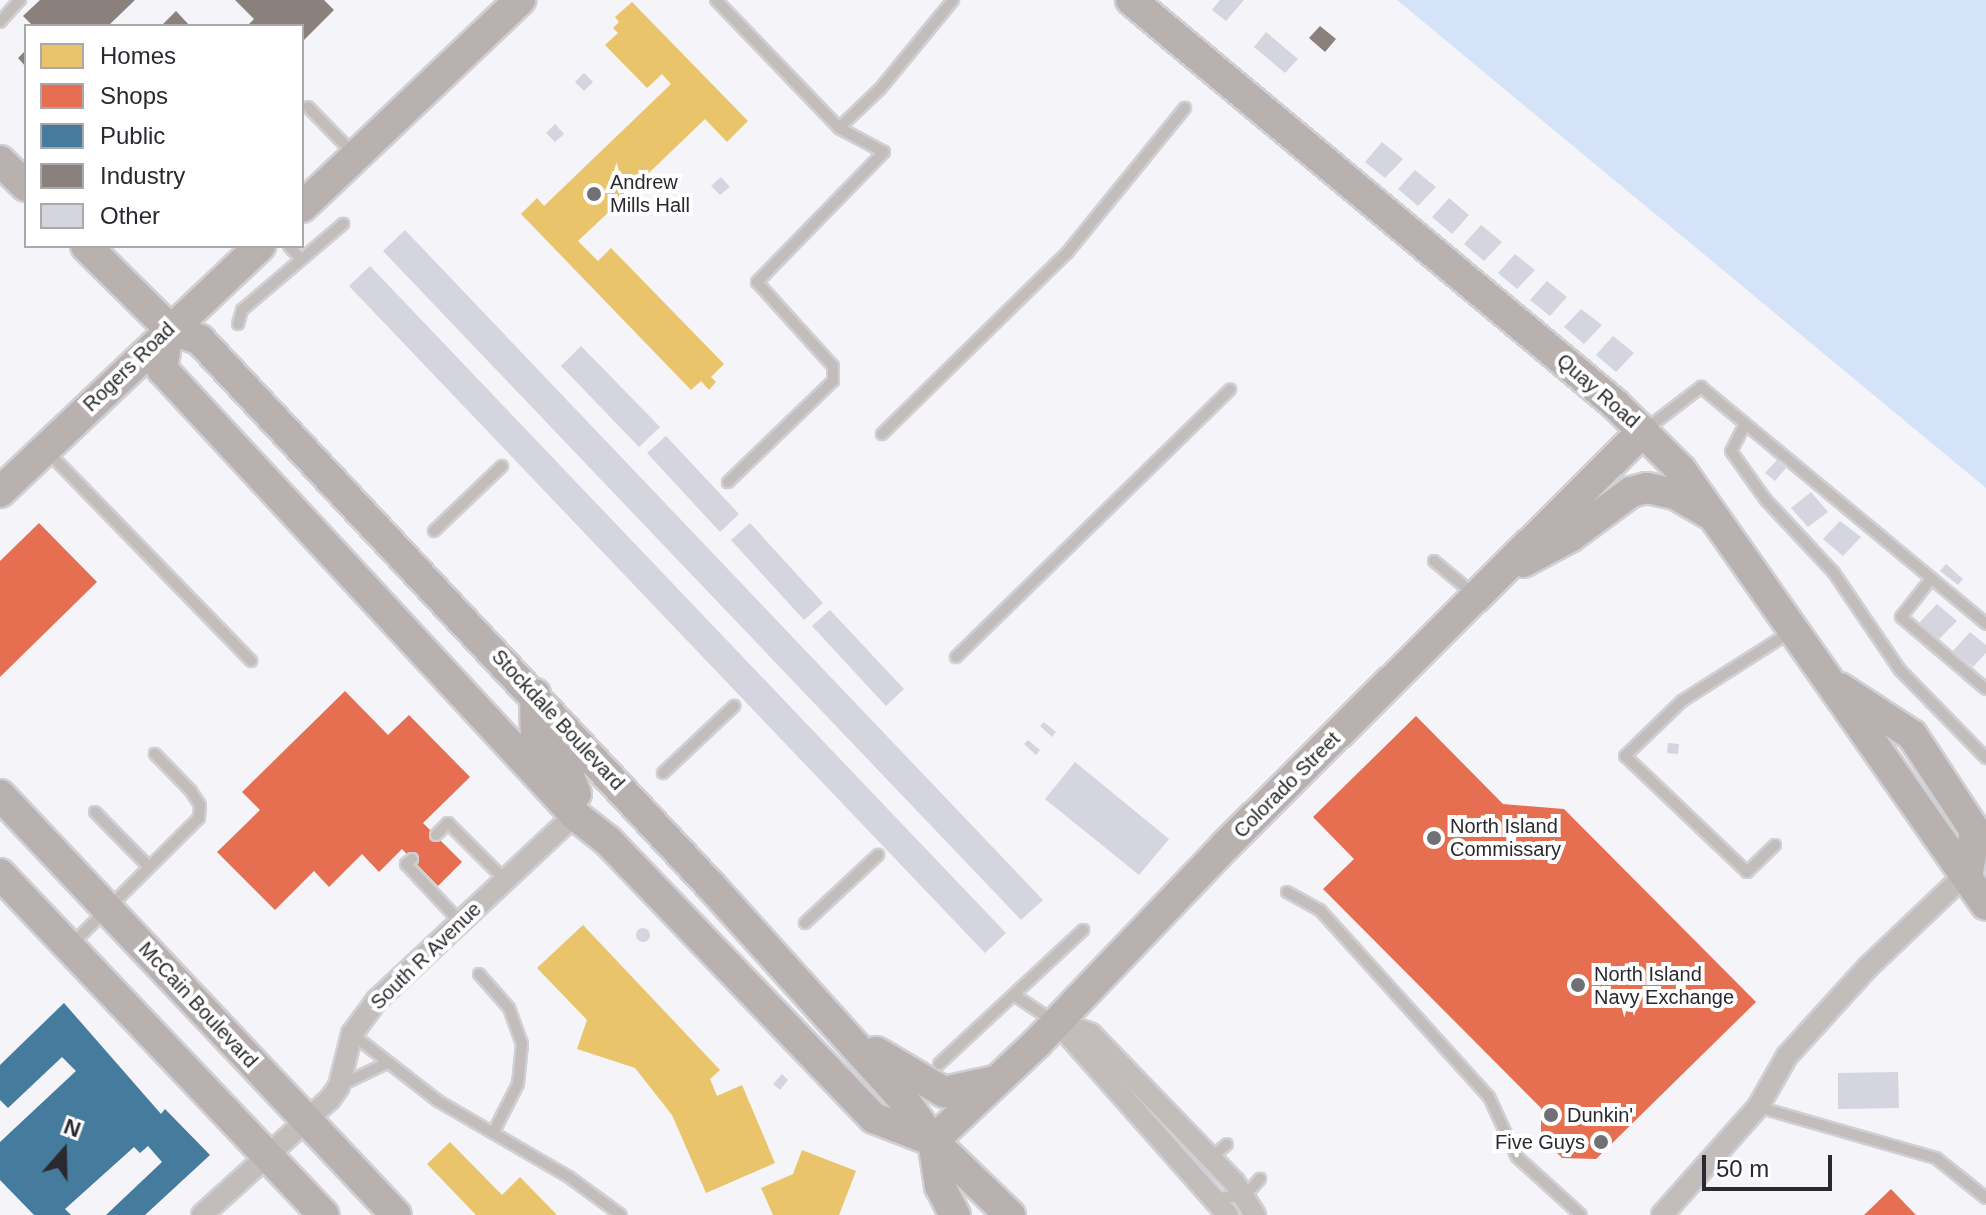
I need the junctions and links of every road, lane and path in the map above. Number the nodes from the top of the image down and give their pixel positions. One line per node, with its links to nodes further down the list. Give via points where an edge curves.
1 (20, 0): 6 (lane)
2 (520, 0): 10 (main road)
3 (716, 0): 9 (lane)
4 (953, 0): 9 (lane, via 880,89)
5 (1131, 0): 23 (main road, Quay Road)
6 (0, 22)
7 (308, 107): 10 (lane)
8 (1185, 108): 24 (lane, via 1067,253)
9 (839, 128): 28 (lane, via 884,152 757,282 833,366 833,381)
10 (356, 156): 13 (main road)
11 (0, 161): 12 (main road)
12 (24, 184)
13 (304, 205)
14 (343, 224): 18 (lane)
15 (88, 248): 20 (main road, Stockdale Boulevard)
16 (258, 248): 20 (main road, Rogers Road)
17 (291, 248): 18 (lane)
18 (300, 258): 19 (lane, via 242,310)
19 (238, 324)
20 (169, 328): 25 (main road, Rogers Road); 39 (main road, Stockdale Boulevard, via 200,340); 46 (main road, via 162,369)
21 (1230, 390): 36 (lane)
22 (1745, 424): 23 (lane, via 1701,387); 32 (lane); 42 (lane, via 1731,451 1766,500 1834,573 1900,670)
23 (1643, 431): 29 (main road, Quay Road); 33 (main road, Colorado Street)
24 (882, 434)
25 (45, 448): 27 (main road, Rogers Road); 37 (lane)
26 (502, 466): 30 (lane)
27 (4, 481)
28 (728, 482)
29 (1716, 517): 33 (main road, via 1675,494 1647,488 1631,492 1570,537); 35 (main road, Quay Road)
30 (434, 531)
31 (1434, 561): 33 (lane)
32 (1931, 579): 34 (lane); 38 (lane, via 1901,617)
33 (1484, 587): 64 (main road, Colorado Street)
34 (1986, 624)
35 (1794, 630): 48 (lane, via 1682,701 1625,756 1747,872); 53 (main road, Quay Road, via 1932,831)
36 (956, 657)
37 (251, 661)
38 (1986, 689)
39 (535, 694): 46 (main road, via 536,741 570,779 577,797); 65 (main road, Stockdale Boulevard)
40 (734, 706): 43 (lane)
41 (155, 754): 51 (lane, via 200,805 199,818)
42 (1986, 758)
43 (663, 773)
44 (0, 795): 57 (main road, McCain Boulevard)
45 (95, 812): 51 (lane)
46 (575, 815): 54 (street, South R Avenue); 74 (main road, via 608,841 874,1118)
47 (436, 835): 54 (lane, via 448,823)
48 (1775, 845)
49 (878, 855): 59 (lane)
50 (412, 859): 58 (lane, via 406,864)
51 (149, 867): 57 (lane)
52 (0, 874): 61 (main road)
53 (1977, 876): 56 (main road, Quay Road); 71 (street, via 1869,966 1787,1056)
54 (505, 880): 58 (street, South R Avenue)
55 (1287, 892): 90 (lane, via 1320,910 1489,1097 1517,1157)
56 (1986, 905)
57 (109, 909): 61 (lane); 72 (main road, McCain Boulevard)
58 (460, 922): 66 (street, South R Avenue, via 377,1000)
59 (805, 923)
60 (1083, 930): 63 (lane)
61 (70, 946): 76 (main road)
62 (479, 974): 73 (lane, via 509,1008 522,1044 518,1084)
63 (1014, 995): 64 (lane); 68 (lane)
64 (1057, 1022): 69 (main road, Colorado Street); 77 (street, via 1091,1034); 80 (street)
65 (835, 1023): 69 (main road, via 919,1081 944,1092); 74 (main road, Stockdale Boulevard)
66 (352, 1034): 67 (lane); 70 (street, South R Avenue)
67 (387, 1063): 70 (lane); 73 (lane)
68 (939, 1064)
69 (997, 1080): 74 (main road, Colorado Street)
70 (339, 1086): 72 (street)
71 (1758, 1107): 81 (lane, via 1936,1158); 91 (street)
72 (305, 1121): 76 (street); 84 (main road, McCain Boulevard)
73 (493, 1133): 85 (lane)
74 (933, 1141): 86 (main road, via 940,1186); 87 (main road, Stockdale Boulevard)
75 (1227, 1144): 77 (lane)
76 (267, 1154): 82 (street); 83 (main road)
77 (1211, 1158): 79 (street)
78 (1260, 1179): 79 (lane)
79 (1245, 1196): 80 (lane); 89 (street)
80 (1216, 1198): 88 (street)
81 (1986, 1198)
82 (202, 1215)
83 (324, 1215)
84 (396, 1215)
85 (621, 1215)
86 (955, 1215)
87 (1010, 1215)
88 (1228, 1215)
89 (1255, 1215)
90 (1581, 1215)
91 (1662, 1215)

